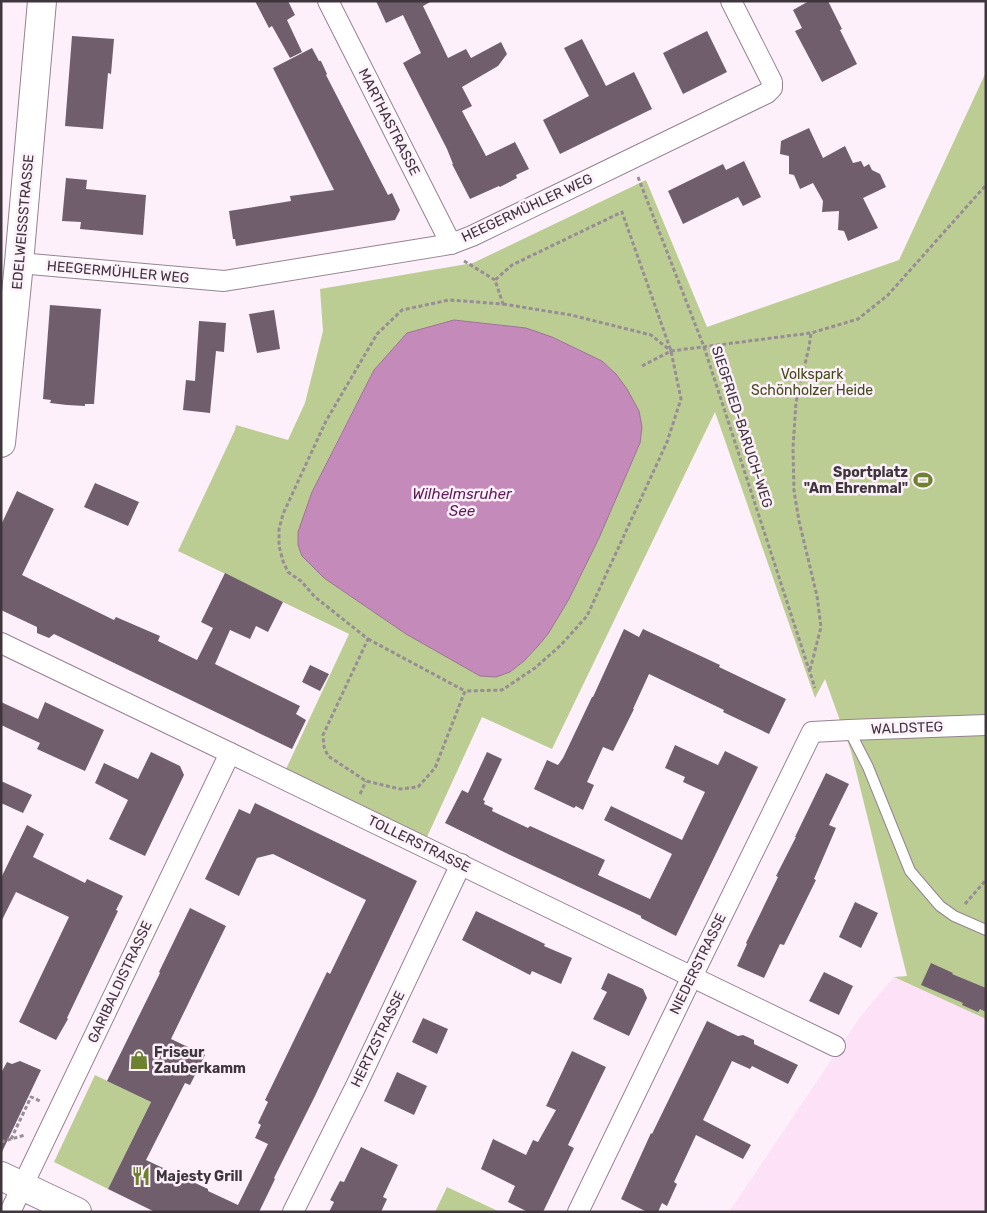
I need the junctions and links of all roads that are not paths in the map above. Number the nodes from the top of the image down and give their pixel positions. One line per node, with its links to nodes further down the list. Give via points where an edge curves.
1 (42, 1): 5 (street, EDELWEISSSTRASSE)
2 (328, 1): 4 (street, MARTHASTRASSE)
3 (731, 1): 4 (street, HEEGERMÜHLER WEG, via 772,82 767,93)
4 (451, 244): 5 (street, HEEGERMÜHLER WEG, via 224,281)
5 (19, 264): 6 (street, EDELWEISSSTRASSE)
6 (1, 443)
7 (1, 643): 10 (street, TOLLERSTRASSE)
8 (986, 725): 9 (street, WALDSTEG)
9 (839, 731): 12 (lane, via 868,768 910,871 940,906); 13 (street, NIEDERSTRASSE, via 812,732)
10 (230, 753): 11 (street, TOLLERSTRASSE); 15 (street, GARIBALDISTRASSE)
11 (461, 864): 13 (street, TOLLERSTRASSE); 18 (street, HERTZSTRASSE)
12 (986, 930)
13 (692, 977): 14 (street, TOLLERSTRASSE); 19 (street, NIEDERSTRASSE)
14 (835, 1046)
15 (12, 1181): 16 (street, GARIBALDISTRASSE); 17 (street)
16 (10, 1212)
17 (77, 1212)
18 (293, 1212)
19 (578, 1212)

